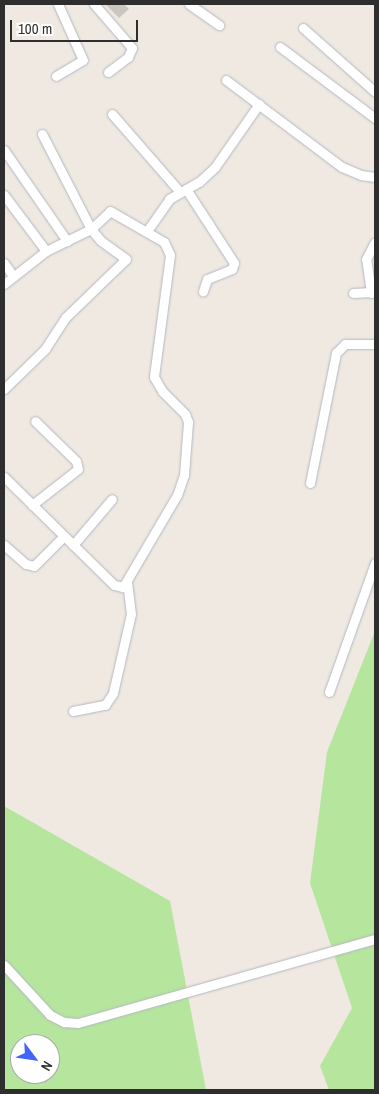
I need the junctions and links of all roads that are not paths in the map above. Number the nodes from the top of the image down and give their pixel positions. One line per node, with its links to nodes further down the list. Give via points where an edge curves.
1 (58, 4): 8 (street, via 83,60)
2 (94, 4): 7 (street, via 132,48 128,57)
3 (189, 4): 4 (street)
4 (219, 25)
5 (303, 28): 10 (street)
6 (280, 47): 13 (street)
7 (108, 72)
8 (56, 76)
9 (226, 80): 11 (street)
10 (375, 92)
11 (259, 104): 16 (street, via 342,167); 17 (street, via 215,167)
12 (112, 114): 17 (street)
13 (375, 118)
14 (42, 134): 19 (street)
15 (4, 150): 21 (street)
16 (375, 178)
17 (183, 190): 20 (street, via 160,208); 27 (street, via 234,263 232,269 207,279)
18 (4, 195): 23 (street)
19 (91, 229): 20 (street, via 110,211); 21 (street); 31 (street, via 101,241 124,256 125,263 66,317 45,349)
20 (147, 231): 41 (street, via 170,250 154,378 185,414 188,422 187,458 177,495)
21 (68, 240): 23 (street)
22 (375, 242): 28 (street, via 366,259)
23 (46, 251): 25 (street)
24 (4, 263): 25 (street)
25 (13, 276): 26 (street)
26 (4, 284)
27 (203, 292)
28 (373, 292): 29 (street)
29 (354, 293)
30 (375, 344): 34 (street, via 345,344 336,353)
31 (4, 389)
32 (35, 421): 36 (street, via 76,461 78,470)
33 (4, 477): 36 (street)
34 (310, 483)
35 (112, 500): 39 (street)
36 (32, 504): 37 (street)
37 (64, 536): 38 (street, via 34,566 26,564); 39 (street)
38 (4, 545)
39 (73, 545): 41 (street, via 114,585)
40 (375, 562): 42 (street)
41 (126, 583): 43 (street, via 131,614 113,693 105,705)
42 (329, 692)
43 (73, 711)
44 (375, 939): 45 (street, via 78,1024 50,1015)
45 (4, 965)

